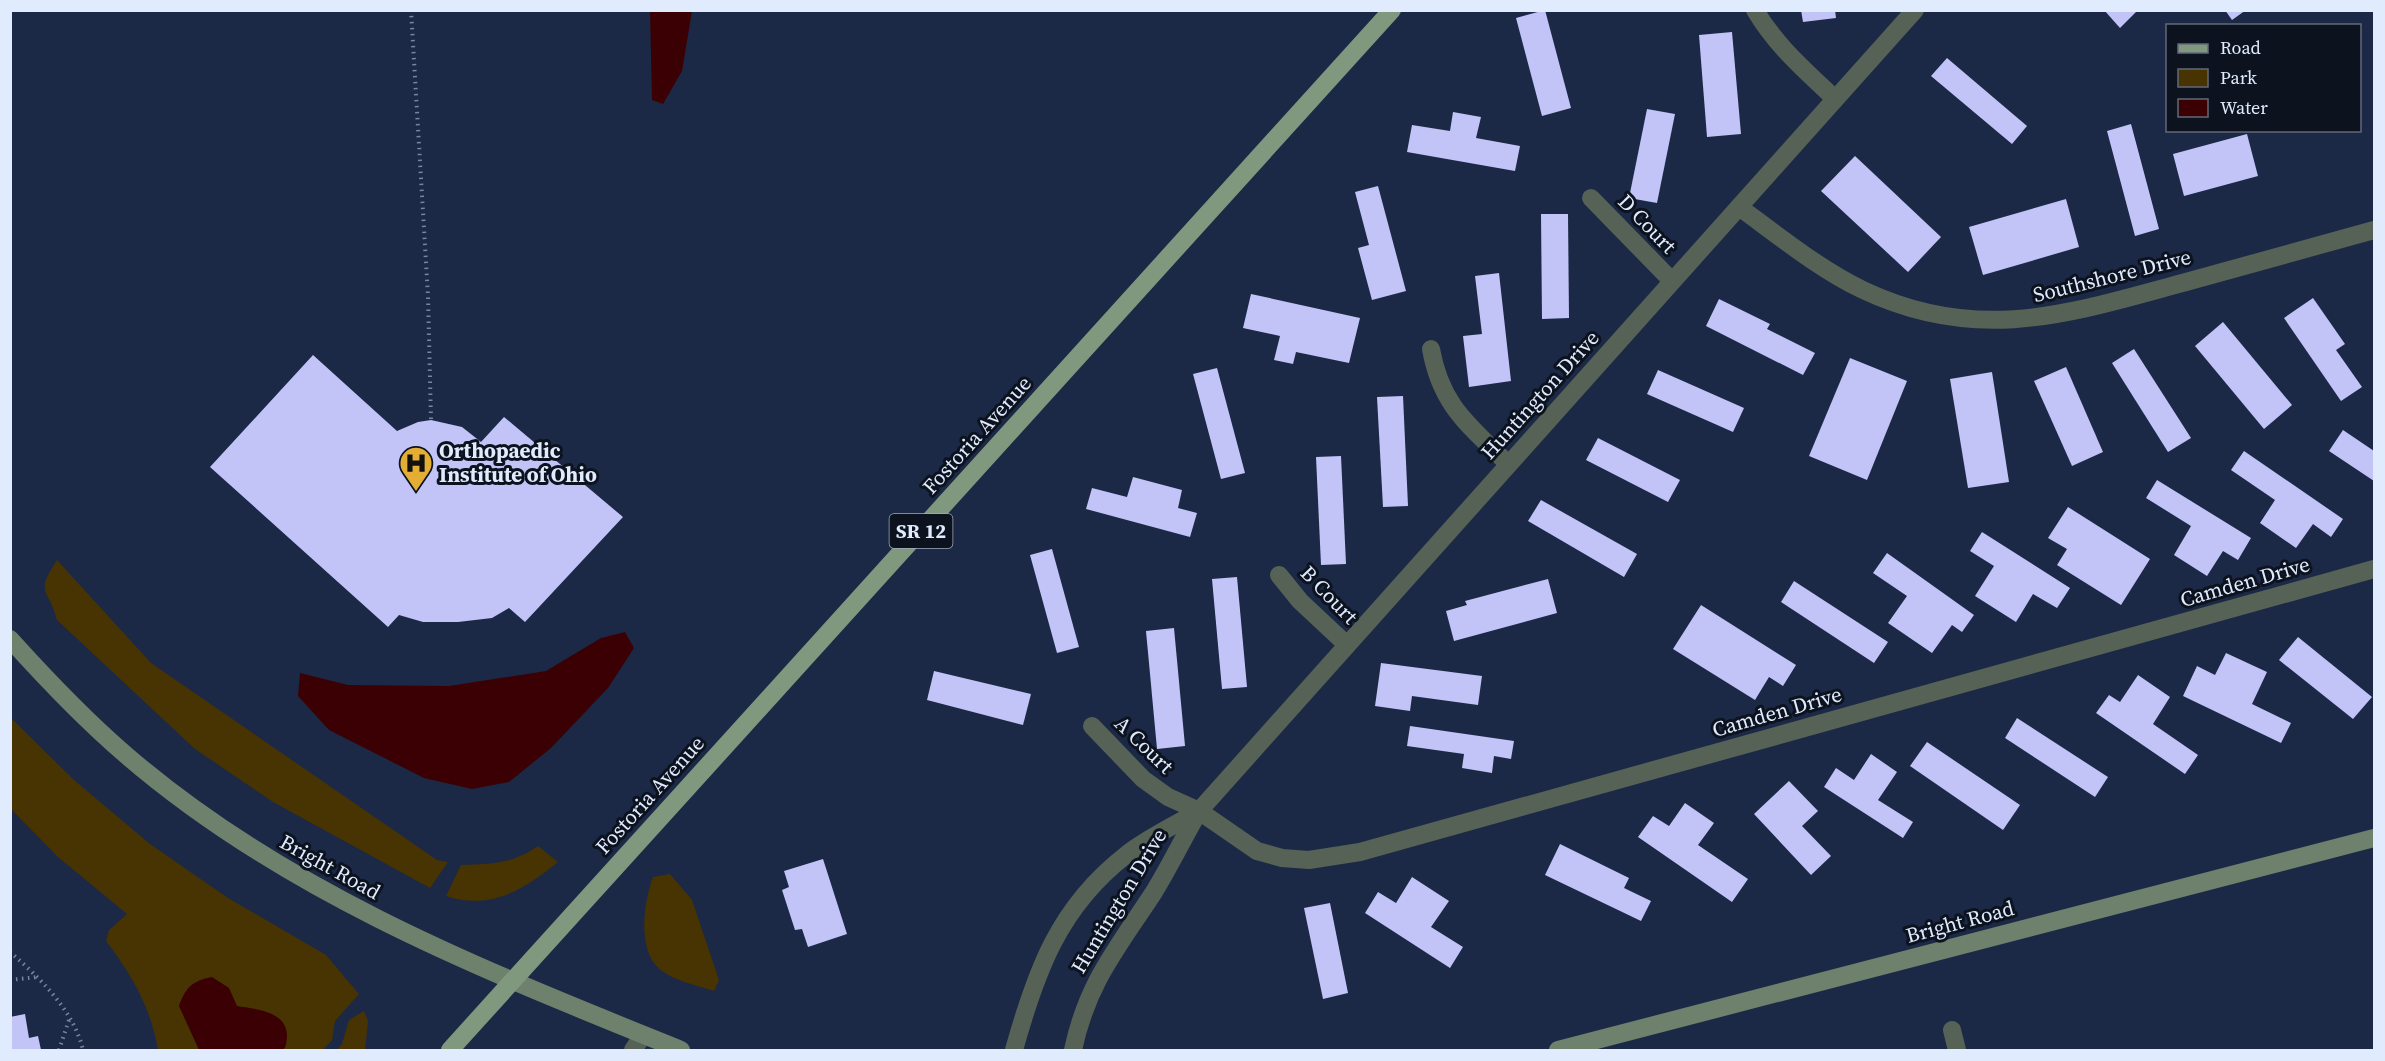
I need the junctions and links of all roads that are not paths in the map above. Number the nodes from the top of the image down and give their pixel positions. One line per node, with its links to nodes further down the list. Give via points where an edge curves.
1 (1392, 10): 18 (main road, Fostoria Avenue / SR 12)
2 (1755, 10): 4 (street, via 1767,31)
3 (1915, 10): 4 (street, Huntington Drive)
4 (1835, 99): 6 (street, Huntington Drive)
5 (1591, 198): 8 (street, D Court)
6 (1739, 207): 7 (street, Southshore Drive, via 1806,256 1863,290 1912,308 1962,319 2011,321 2088,308); 8 (street, Huntington Drive)
7 (2374, 230)
8 (1672, 281): 10 (street, Huntington Drive)
9 (1431, 349): 10 (street, via 1436,376 1447,399)
10 (1508, 464): 14 (street, Huntington Drive)
11 (2374, 569): 16 (street, Camden Drive, via 1360,852 1309,860 1282,858 1257,851)
12 (1279, 575): 14 (street, B Court, via 1300,601)
13 (10, 639): 18 (main road, Bright Road, via 69,703 126,756 252,849 388,926)
14 (1347, 645): 16 (street, Huntington Drive)
15 (1092, 726): 16 (street, A Court, via 1143,779)
16 (1198, 811): 23 (street, Huntington Drive, via 1128,854 1088,888 1046,954); 24 (street, Huntington Drive, via 1155,890 1098,976 1078,1025)
17 (2374, 838): 25 (main road, Bright Road)
18 (512, 981): 20 (main road, Bright Road); 21 (main road, Fostoria Avenue / SR 12)
19 (1952, 1030): 26 (street)
20 (638, 1043): 22 (main road, Bright Road)
21 (450, 1050)
22 (681, 1050)
23 (1014, 1050)
24 (1073, 1050)
25 (1558, 1050)
26 (1958, 1050)

